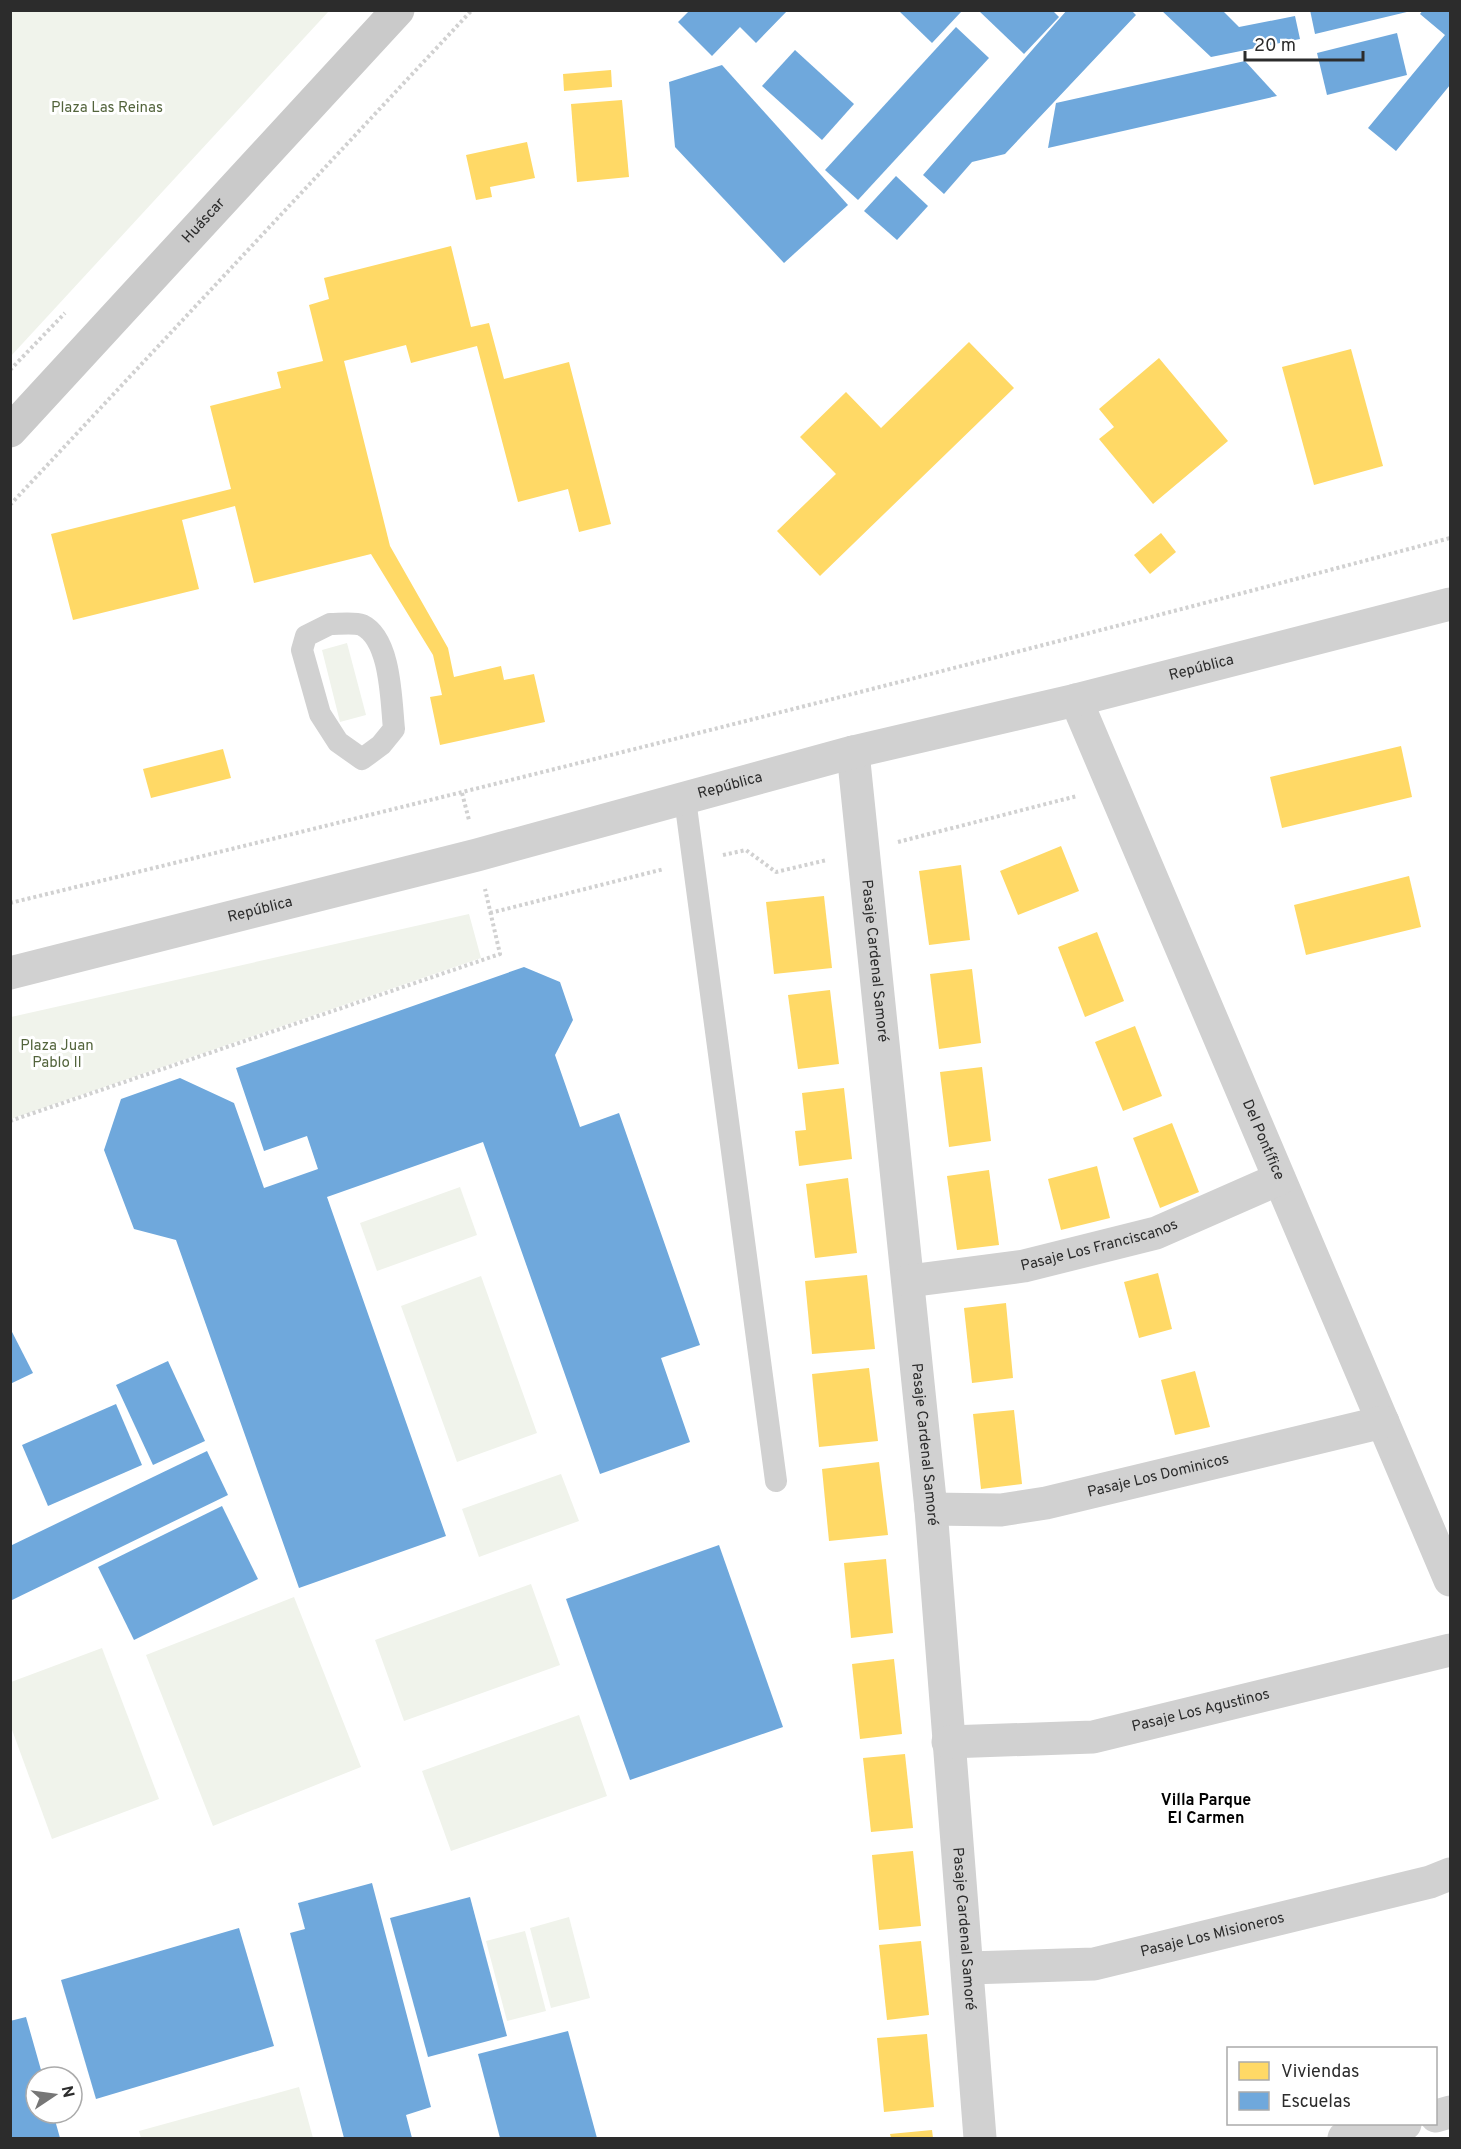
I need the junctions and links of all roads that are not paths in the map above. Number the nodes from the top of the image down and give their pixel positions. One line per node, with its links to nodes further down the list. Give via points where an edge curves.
1 (398, 10): 2 (street, Huáscar)
2 (10, 431)
3 (1450, 604): 4 (street, República)
4 (1076, 700): 5 (street, República); 9 (street, Del Pontífice)
5 (853, 752): 7 (street, República); 10 (street, Pasaje Cardenal Samoré)
6 (362, 759): 6 (lane, via 394,729 387,671 377,636 361,624 330,624 306,636 302,651 320,714 338,742)
7 (685, 799): 8 (street, República); 12 (lane)
8 (10, 973)
9 (1280, 1179): 10 (street, Pasaje Los Franciscanos, via 1156,1233 1024,1266); 11 (street, Del Pontífice)
10 (909, 1281): 13 (street, Pasaje Cardenal Samoré)
11 (1383, 1422): 13 (street, Pasaje Los Dominicos, via 1046,1503 1001,1510); 14 (street, Del Pontífice)
12 (776, 1481)
13 (931, 1509): 16 (street, Pasaje Cardenal Samoré)
14 (1450, 1580)
15 (1450, 1650): 16 (street, Pasaje Los Agustinos, via 1093,1737)
16 (948, 1742): 18 (street, Pasaje Cardenal Samoré)
17 (1450, 1874): 18 (street, Pasaje Los Misioneros, via 1094,1964)
18 (968, 1968): 20 (street, Pasaje Cardenal Samoré)
19 (1401, 2125): 21 (street)
20 (980, 2139)
21 (1344, 2139)

